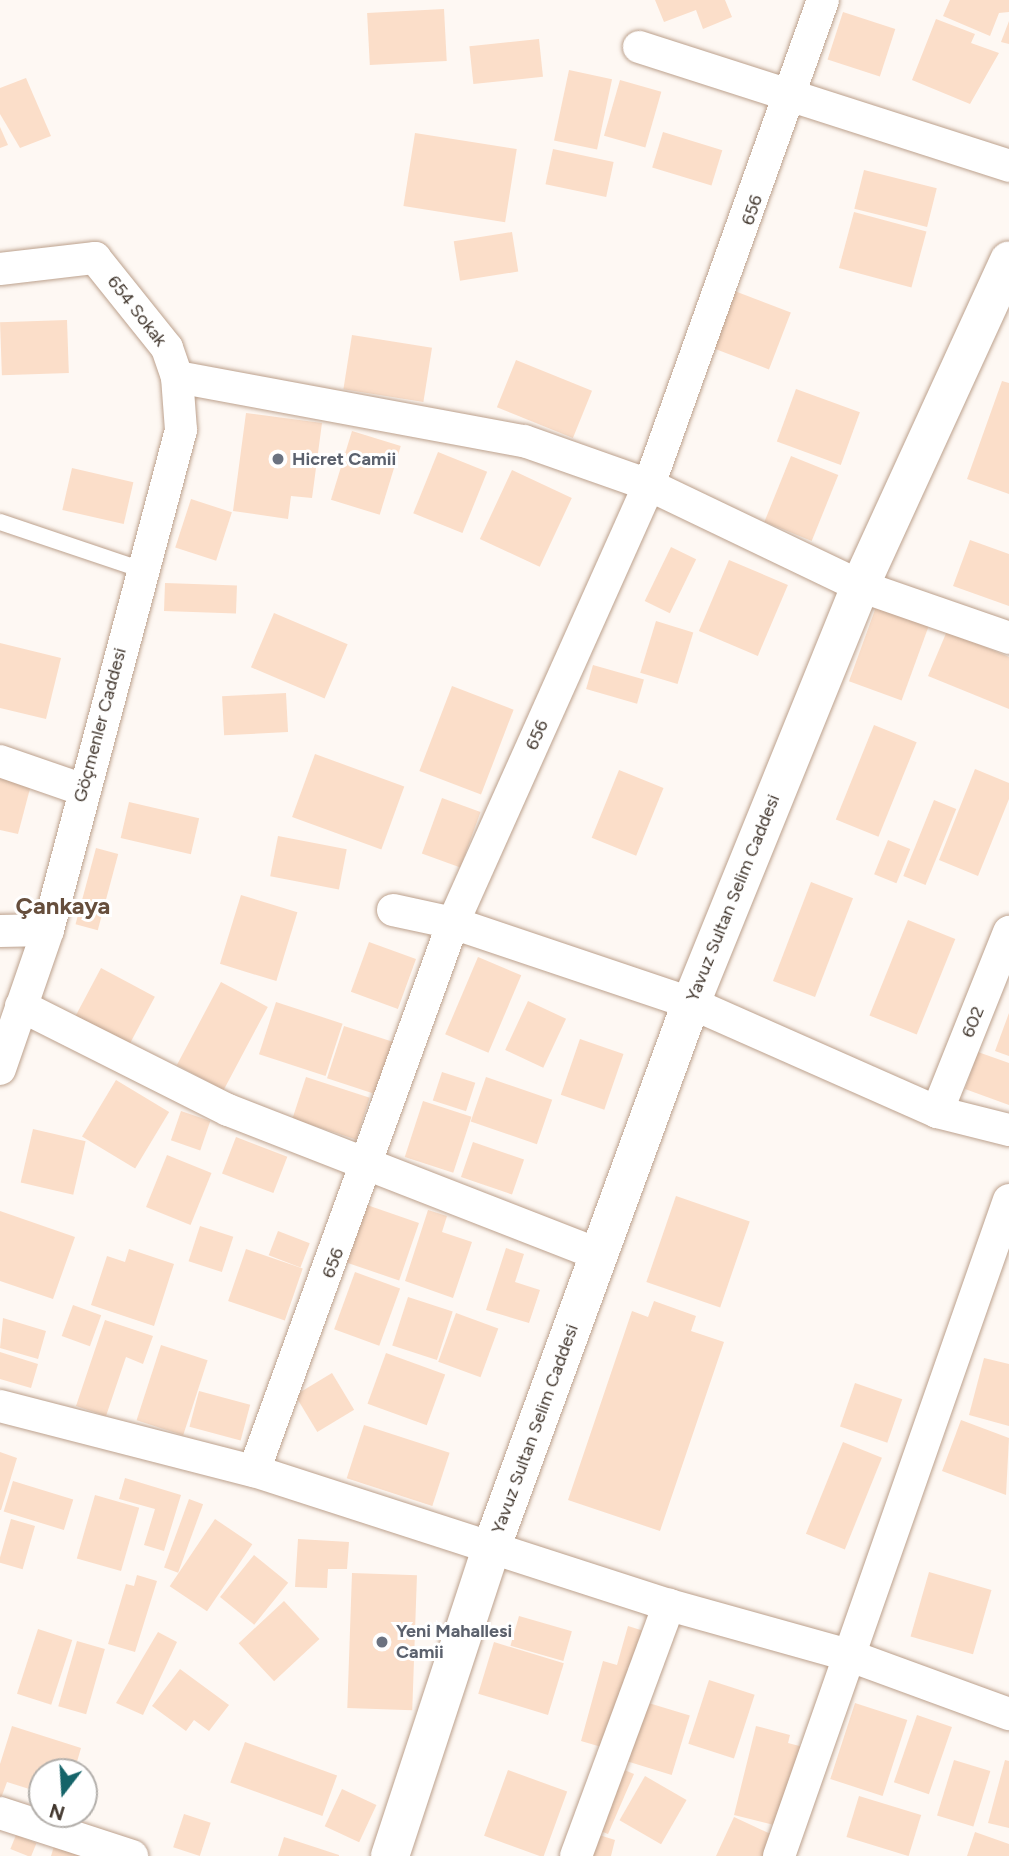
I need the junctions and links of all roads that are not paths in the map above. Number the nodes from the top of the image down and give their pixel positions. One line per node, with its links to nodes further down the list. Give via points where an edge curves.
1 (823, 0): 3 (street, 656)
2 (639, 47): 3 (street)
3 (791, 92): 4 (street); 8 (street, 656)
4 (1009, 166)
5 (1009, 261): 11 (street, Yavuz Sultan Selim Caddesi)
6 (0, 269): 7 (street, 654 Sokak, via 95,258 167,348)
7 (177, 377): 8 (street, via 524,441); 10 (street, Göçmenler Caddesi, via 181,430)
8 (649, 485): 11 (street); 16 (street, 656)
9 (0, 522): 10 (lane)
10 (143, 570): 14 (street, Göçmenler Caddesi)
11 (860, 586): 12 (street); 20 (street, Yavuz Sultan Selim Caddesi)
12 (1009, 638)
13 (0, 761): 14 (street)
14 (81, 789): 17 (street, Göçmenler Caddesi)
15 (393, 910): 16 (street)
16 (453, 923): 20 (street); 25 (street, 656)
17 (48, 930): 18 (street); 21 (street, Göçmenler Caddesi)
18 (0, 931)
19 (1009, 932): 23 (street, 602)
20 (691, 1003): 23 (street); 27 (street, Yavuz Sultan Selim Caddesi)
21 (21, 1006): 22 (street, Göçmenler Caddesi); 25 (street, via 228,1110)
22 (0, 1069)
23 (937, 1112): 24 (street)
24 (1009, 1130)
25 (369, 1168): 27 (street); 29 (street, 656)
26 (1009, 1200): 32 (street)
27 (598, 1254): 30 (street, Yavuz Sultan Selim Caddesi)
28 (0, 1406): 29 (street)
29 (254, 1471): 30 (street)
30 (491, 1549): 31 (street); 36 (street, Yavuz Sultan Selim Caddesi)
31 (669, 1605): 32 (street); 37 (street)
32 (845, 1654): 33 (street); 38 (street)
33 (1009, 1714)
34 (0, 1813): 35 (street)
35 (132, 1856)
36 (390, 1856)
37 (576, 1856)
38 (779, 1856)

